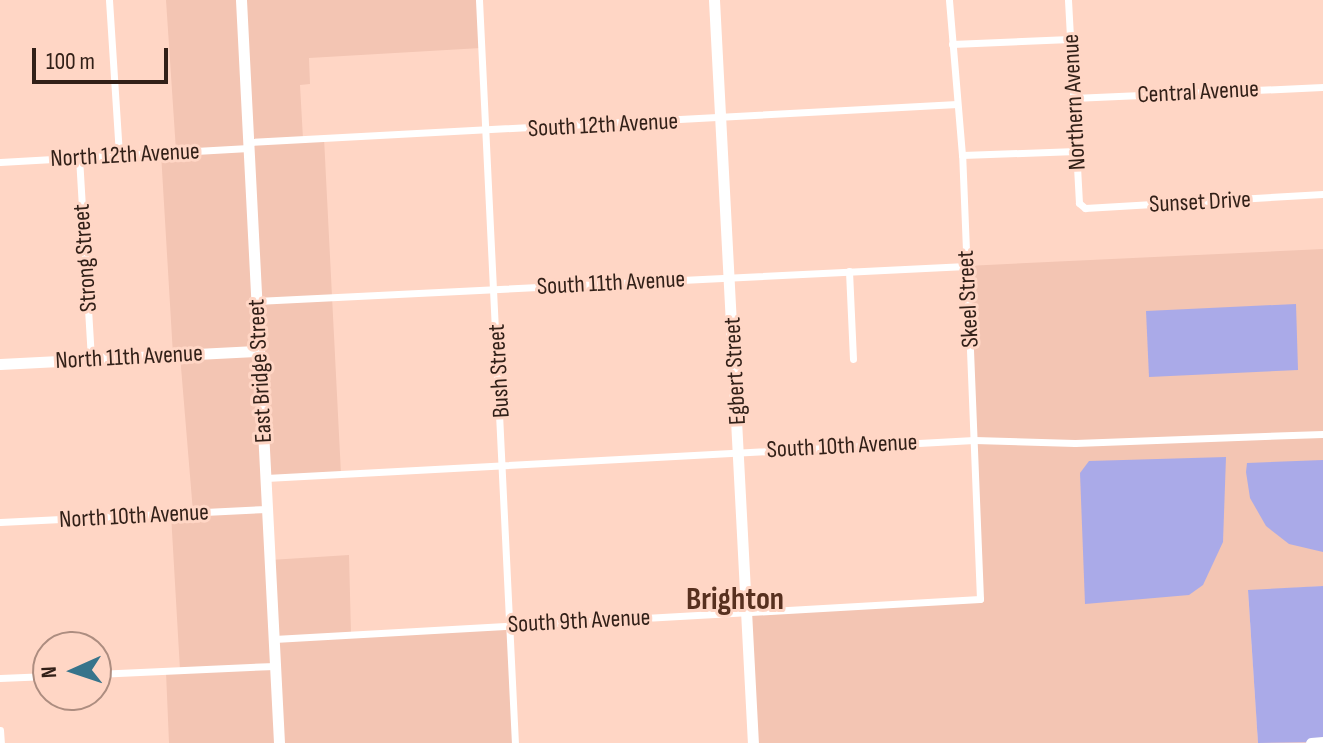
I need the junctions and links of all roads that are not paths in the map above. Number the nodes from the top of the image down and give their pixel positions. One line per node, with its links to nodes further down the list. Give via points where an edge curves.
1 (109, 0): 16 (street)
2 (241, 0): 14 (street, East Bridge Street)
3 (479, 0): 13 (street, Bush Street)
4 (714, 0): 12 (street, Egbert Street)
5 (949, 0): 8 (street, Skeel Street)
6 (1068, 0): 7 (street, Northern Avenue)
7 (1070, 39): 8 (street); 10 (street, Northern Avenue)
8 (952, 44): 11 (street, Skeel Street)
9 (1323, 87): 10 (street, Central Avenue)
10 (1073, 98): 15 (street, Northern Avenue)
11 (957, 104): 12 (street, South 12th Avenue); 17 (street, Skeel Street)
12 (720, 119): 13 (street, South 12th Avenue); 24 (street, Egbert Street)
13 (486, 130): 14 (street, South 12th Avenue); 25 (street, Bush Street)
14 (249, 145): 16 (street, North 12th Avenue); 26 (street, East Bridge Street)
15 (1076, 151): 17 (street); 21 (street, Northern Avenue)
16 (119, 155): 18 (street, North 12th Avenue)
17 (962, 155): 22 (street, Skeel Street)
18 (79, 157): 19 (street, North 12th Avenue); 28 (street, Strong Street)
19 (0, 162)
20 (1323, 194): 21 (street, Sunset Drive, via 1085,208)
21 (1079, 203)
22 (966, 266): 23 (street, South 11th Avenue); 32 (street, Skeel Street)
23 (849, 271): 24 (street, South 11th Avenue); 29 (street)
24 (730, 277): 25 (street, South 11th Avenue); 33 (street, Egbert Street)
25 (494, 288): 26 (street, South 11th Avenue); 34 (street, Bush Street)
26 (256, 301): 27 (street, East Bridge Street)
27 (258, 351): 28 (street, North 11th Avenue); 35 (street, East Bridge Street)
28 (91, 359): 30 (street, North 11th Avenue)
29 (853, 359)
30 (0, 364)
31 (1323, 434): 32 (street, South 10th Avenue, via 1075,443)
32 (974, 440): 33 (street, South 10th Avenue); 38 (street, Skeel Street)
33 (739, 451): 34 (street, South 10th Avenue); 39 (street, Egbert Street)
34 (503, 465): 35 (street, South 10th Avenue); 40 (street, Bush Street)
35 (266, 478): 36 (street, East Bridge Street)
36 (267, 509): 37 (street, North 10th Avenue); 41 (street, East Bridge Street)
37 (0, 522)
38 (980, 599): 39 (street, South 9th Avenue)
39 (746, 613): 40 (street, South 9th Avenue); 51 (street, Egbert Street)
40 (510, 624): 41 (street, South 9th Avenue); 50 (street, Bush Street)
41 (274, 639): 42 (street, East Bridge Street)
42 (275, 666): 43 (street); 49 (street, East Bridge Street)
43 (112, 673)
44 (32, 677): 45 (street)
45 (0, 678)
46 (0, 730): 48 (street)
47 (1323, 742): 52 (street)
48 (1, 743)
49 (279, 743)
50 (515, 743)
51 (753, 743)
52 (1311, 743)

